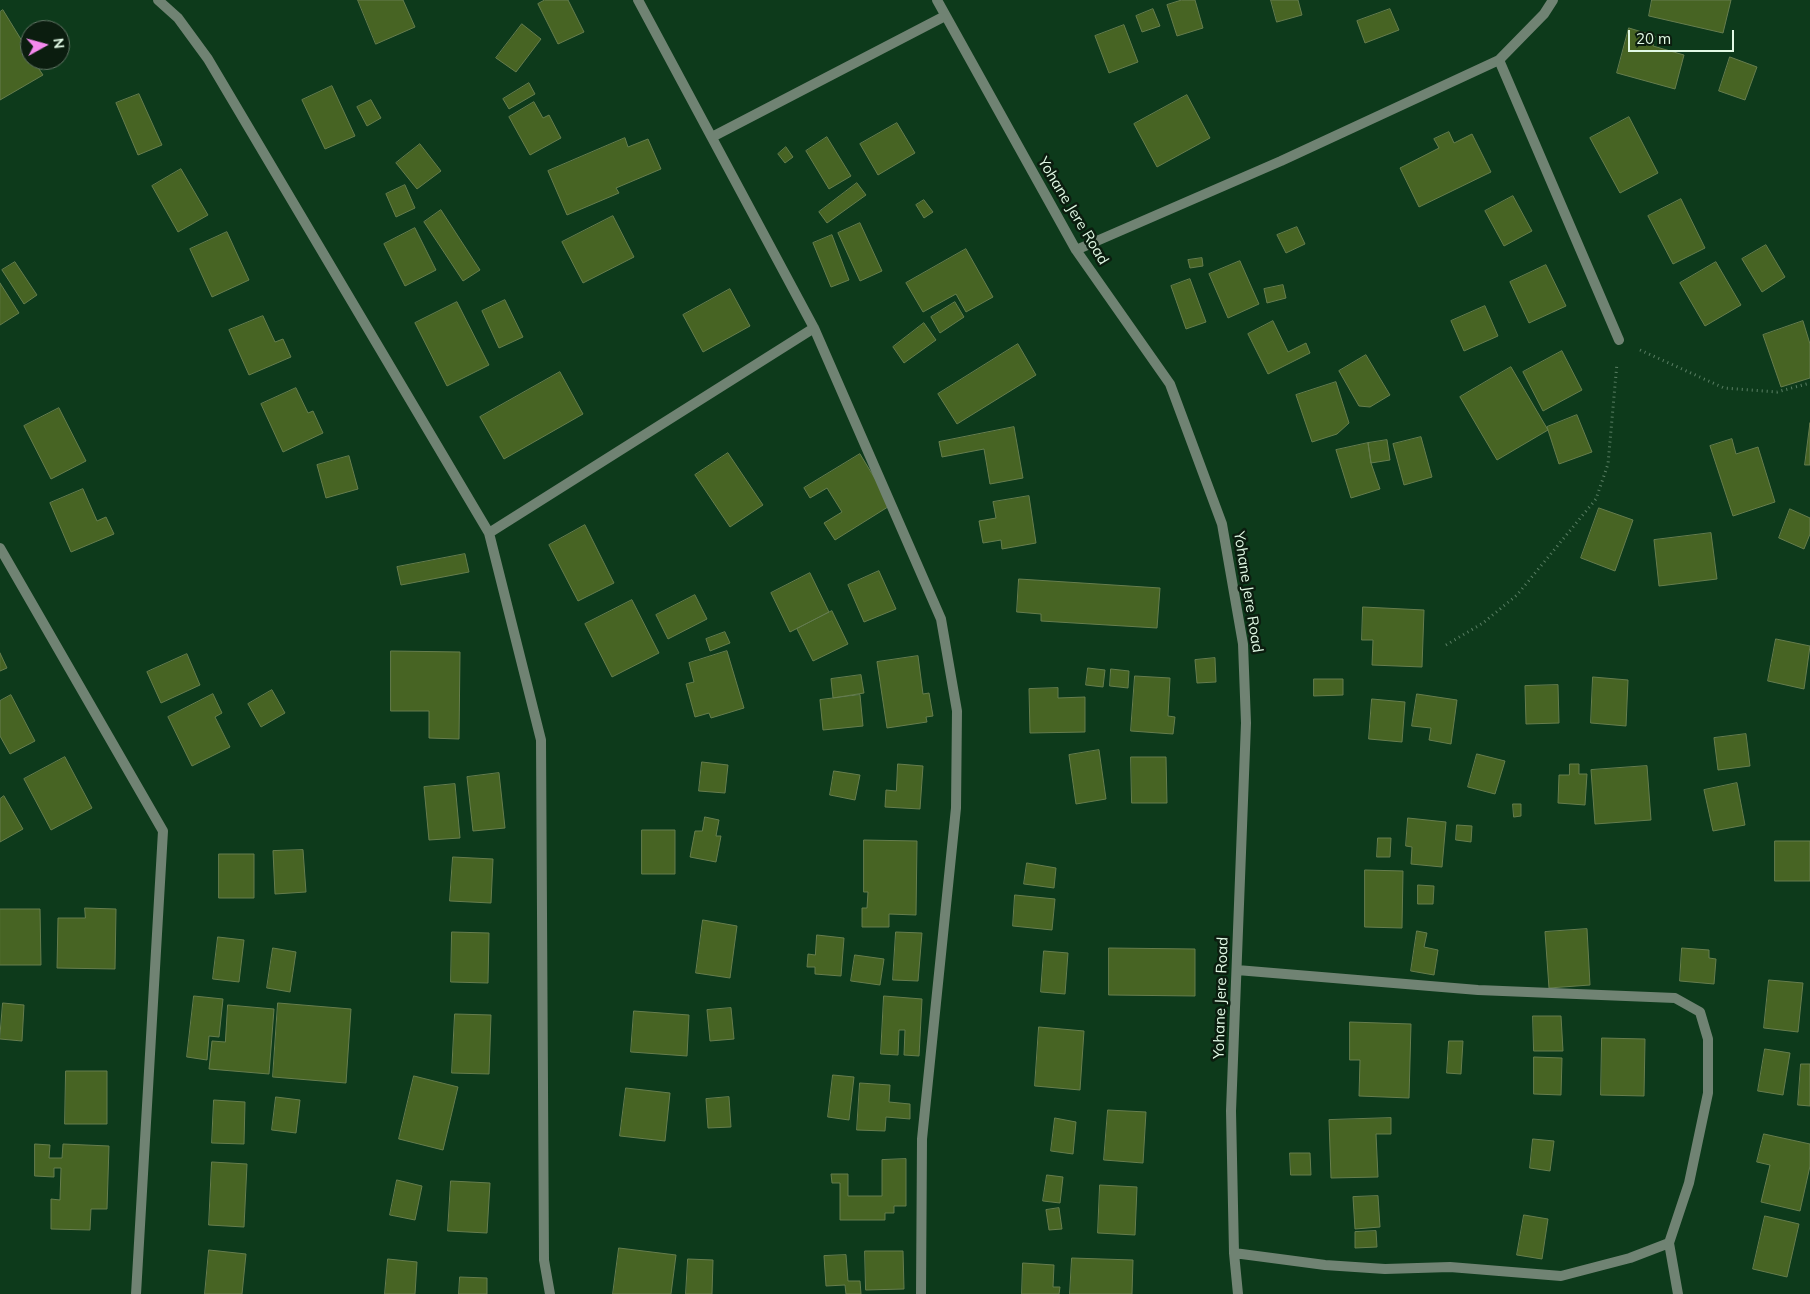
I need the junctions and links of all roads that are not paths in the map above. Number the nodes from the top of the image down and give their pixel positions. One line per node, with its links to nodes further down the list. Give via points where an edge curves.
1 (158, 0): 11 (street, via 178,18 208,59)
2 (638, 0): 7 (street)
3 (937, 0): 5 (street, Yohane Jere Road)
4 (1553, 0): 6 (street, via 1544,14)
5 (945, 16): 7 (street); 8 (street, Yohane Jere Road)
6 (1499, 60): 8 (street, via 1281,161); 10 (street)
7 (712, 138): 9 (street)
8 (1076, 250): 13 (street, Yohane Jere Road, via 1170,384 1222,524 1243,644 1246,723)
9 (814, 328): 11 (street); 18 (street, via 941,619 957,711 956,808 922,1139)
10 (1619, 340)
11 (489, 533): 17 (street, via 542,740 544,1260)
12 (0, 548): 16 (street, via 163,831)
13 (1237, 970): 14 (street, via 1478,990 1675,998 1700,1012 1708,1039 1708,1093 1690,1183); 15 (street, Yohane Jere Road, via 1231,1111)
14 (1669, 1243): 15 (street, via 1630,1258 1561,1276 1450,1267 1385,1269 1326,1265); 20 (street)
15 (1234, 1253): 19 (street, Yohane Jere Road)
16 (136, 1294)
17 (550, 1294)
18 (922, 1294)
19 (1238, 1294)
20 (1678, 1294)

